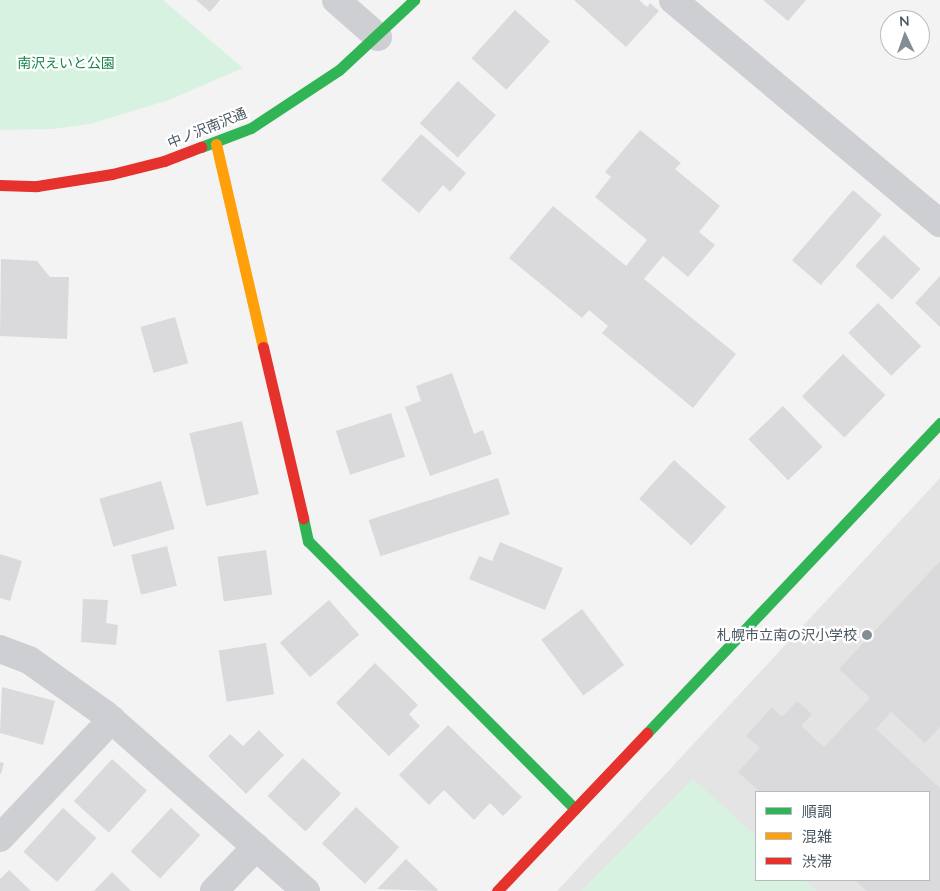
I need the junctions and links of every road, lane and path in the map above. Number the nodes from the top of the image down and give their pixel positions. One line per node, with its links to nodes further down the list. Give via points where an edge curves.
1 (336, 0): 4 (street)
2 (414, 0): 4 (street, 中ノ沢南沢通)
3 (673, 0): 7 (street)
4 (378, 37): 5 (street, 中ノ沢南沢通, via 302,96 251,128)
5 (216, 144): 6 (street, 中ノ沢南沢通, via 112,174 37,186); 11 (street, via 308,542)
6 (0, 185)
7 (940, 223)
8 (940, 423): 11 (street)
9 (0, 649): 10 (street, via 29,660)
10 (112, 719): 12 (street); 13 (street)
11 (575, 810): 16 (street)
12 (0, 838)
13 (256, 847): 14 (street); 15 (street)
14 (214, 891)
15 (306, 891)
16 (497, 891)

